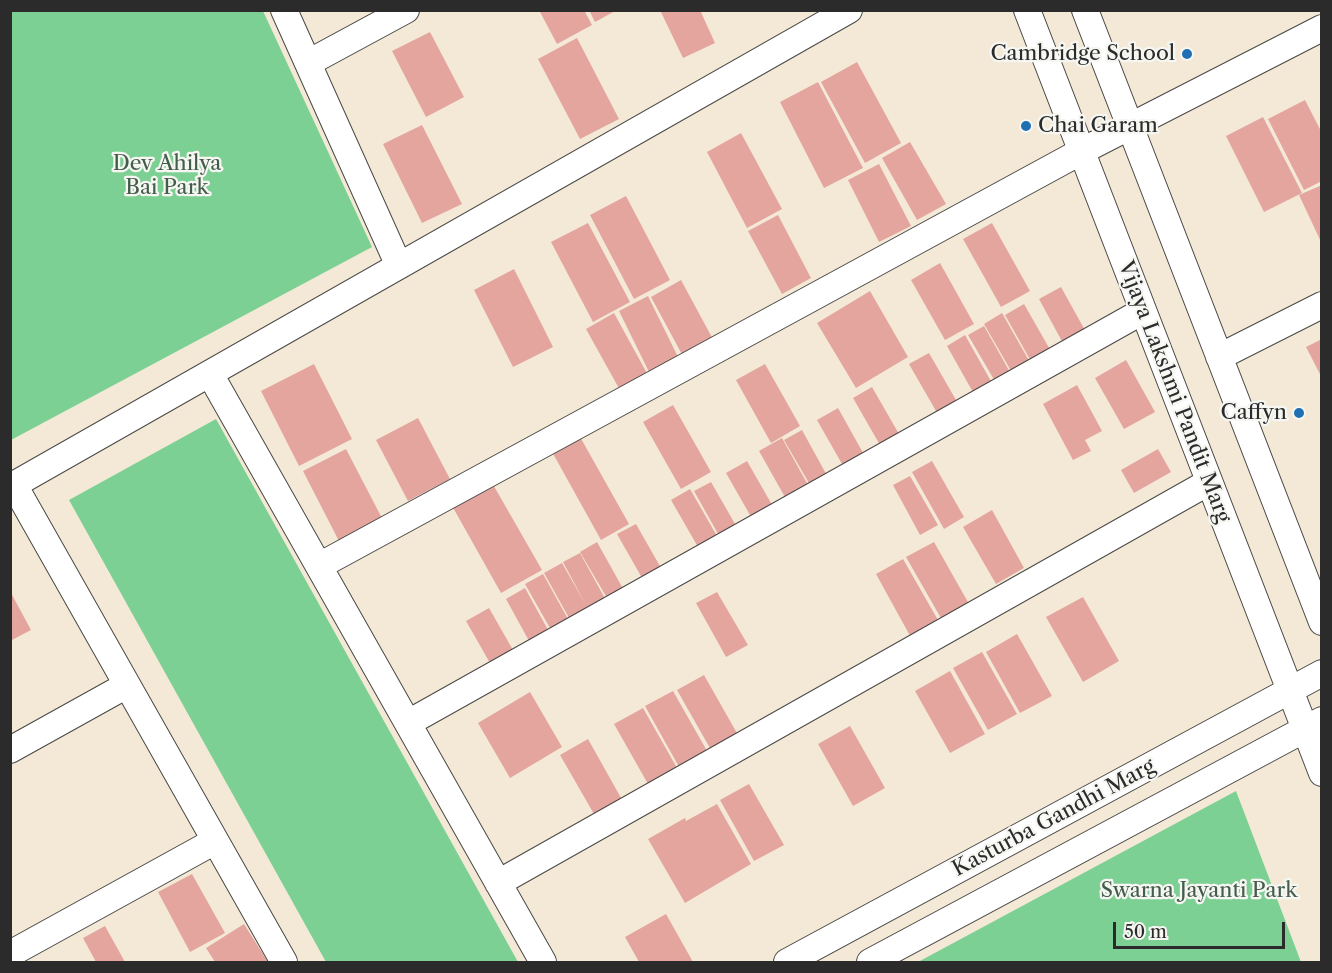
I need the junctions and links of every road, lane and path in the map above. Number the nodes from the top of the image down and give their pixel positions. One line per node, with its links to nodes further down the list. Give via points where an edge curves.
1 (284, 10): 7 (street)
2 (406, 10): 7 (street)
3 (849, 10): 10 (street)
4 (1027, 10): 9 (street, Vijaya Lakshmi Pandit Marg)
5 (1085, 10): 8 (street)
6 (1322, 28): 8 (street)
7 (308, 63): 10 (street)
8 (1130, 127): 9 (street); 13 (street)
9 (1082, 152): 12 (street, Vijaya Lakshmi Pandit Marg); 18 (street)
10 (399, 266): 14 (street)
11 (1322, 305): 13 (street)
12 (1143, 311): 15 (street, Vijaya Lakshmi Pandit Marg); 23 (street)
13 (1219, 357): 17 (street)
14 (210, 374): 16 (street); 18 (street)
15 (1209, 482): 22 (street, Vijaya Lakshmi Pandit Marg); 28 (street)
16 (12, 486): 21 (street)
17 (1311, 562): 19 (street)
18 (319, 566): 23 (street)
19 (1322, 622)
20 (1322, 673): 22 (street, Kasturba Gandhi Marg)
21 (127, 685): 25 (street); 27 (street)
22 (1289, 690): 24 (street, Vijaya Lakshmi Pandit Marg); 32 (street, Kasturba Gandhi Marg)
23 (408, 723): 28 (street)
24 (1313, 724): 26 (street, Vijaya Lakshmi Pandit Marg); 33 (street, Kasturba Gandhi Marg)
25 (10, 750)
26 (1322, 773)
27 (215, 841): 29 (street); 30 (street)
28 (498, 883): 31 (street)
29 (10, 954)
30 (284, 963)
31 (543, 963)
32 (787, 963)
33 (870, 963)

